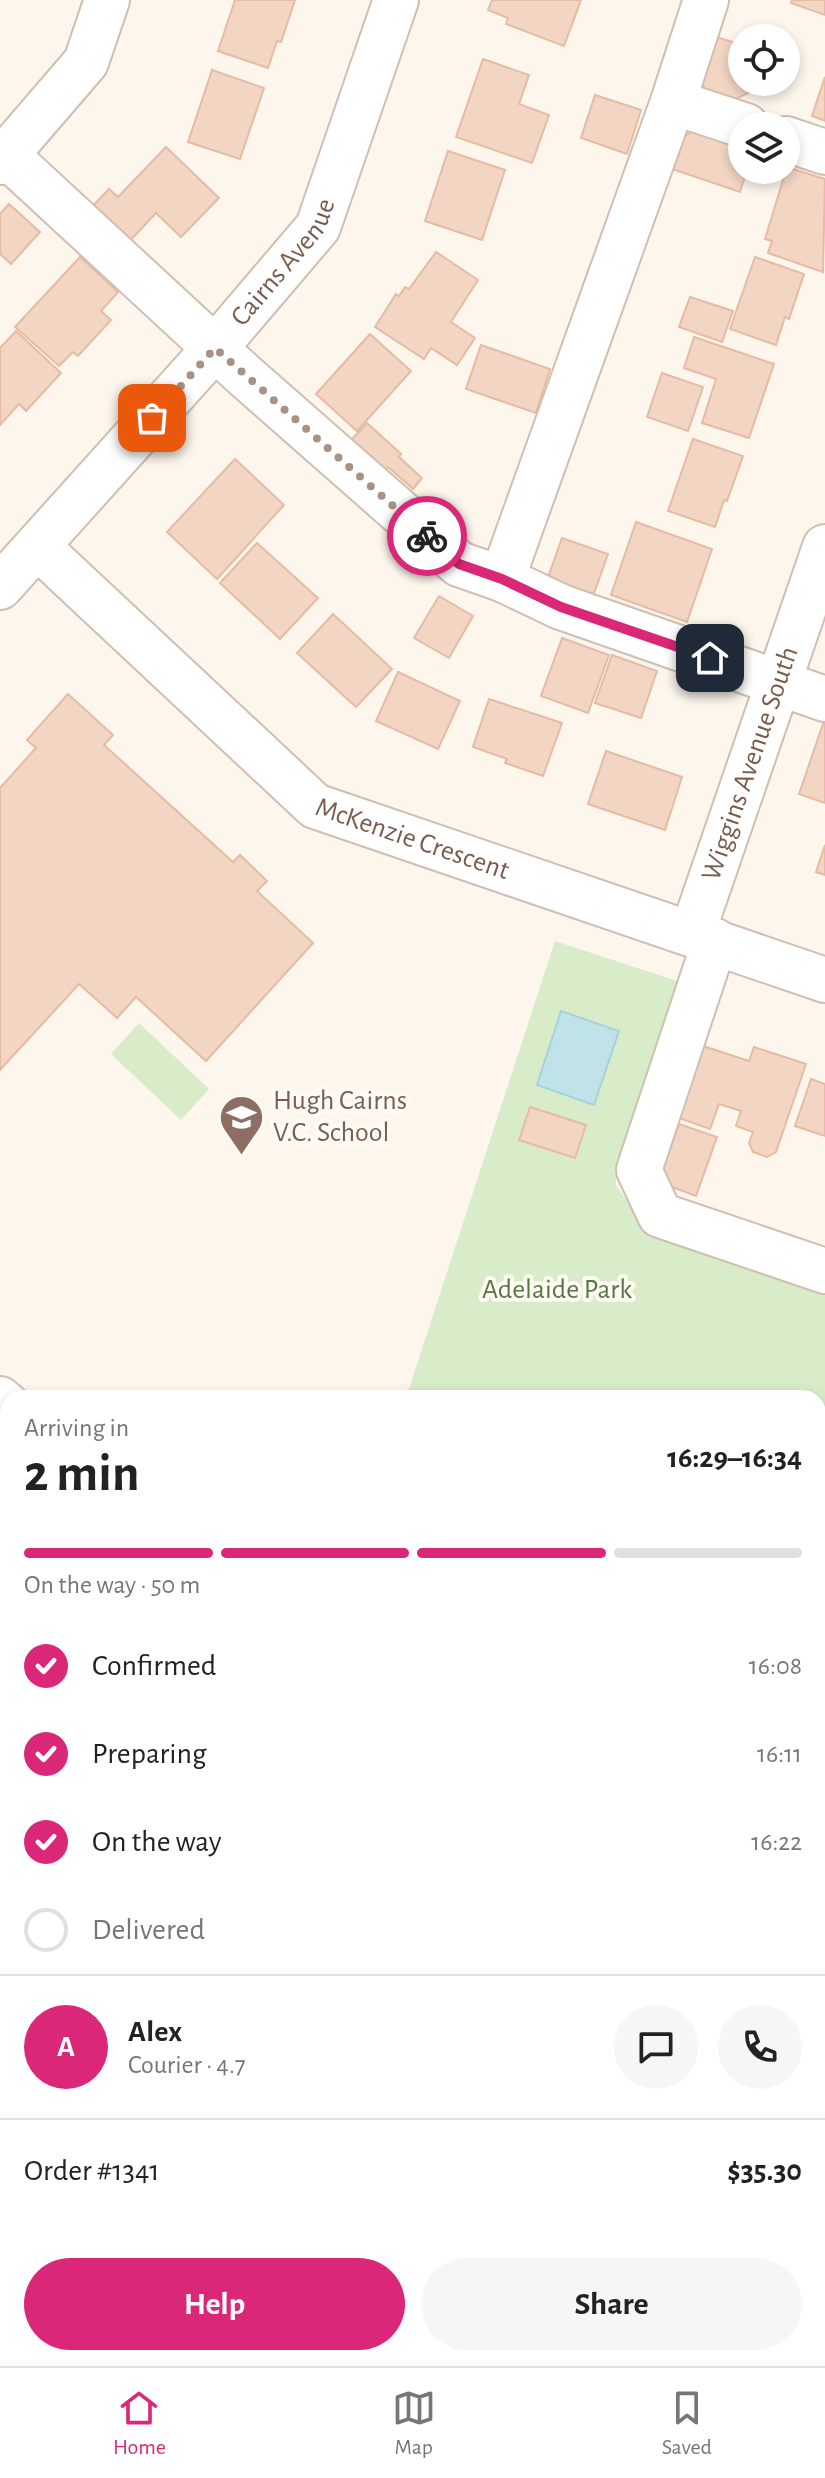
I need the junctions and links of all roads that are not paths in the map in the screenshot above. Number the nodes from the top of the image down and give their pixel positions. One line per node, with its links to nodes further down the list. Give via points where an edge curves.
1 (107, 0): 8 (street, via 86,62)
2 (396, 0): 9 (street, Cairns Avenue, via 318,227)
3 (706, 0): 4 (street)
4 (673, 102): 5 (street); 12 (street)
5 (728, 120)
6 (800, 144): 7 (street)
7 (825, 152)
8 (3, 158): 9 (street)
9 (215, 348): 10 (street, Cairns Avenue); 12 (street, via 459,564)
10 (38, 547): 13 (street, Cairns Avenue); 16 (street, McKenzie Crescent, via 315,806)
11 (825, 547): 14 (street, Wiggins Avenue South)
12 (502, 579): 14 (street, via 561,607)
13 (0, 587)
14 (778, 683): 15 (street); 16 (street, Wiggins Avenue South)
15 (825, 699)
16 (704, 938): 17 (street, McKenzie Crescent); 18 (street, Wiggins Avenue South, via 639,1170 660,1215)
17 (825, 980)
18 (825, 1271)

